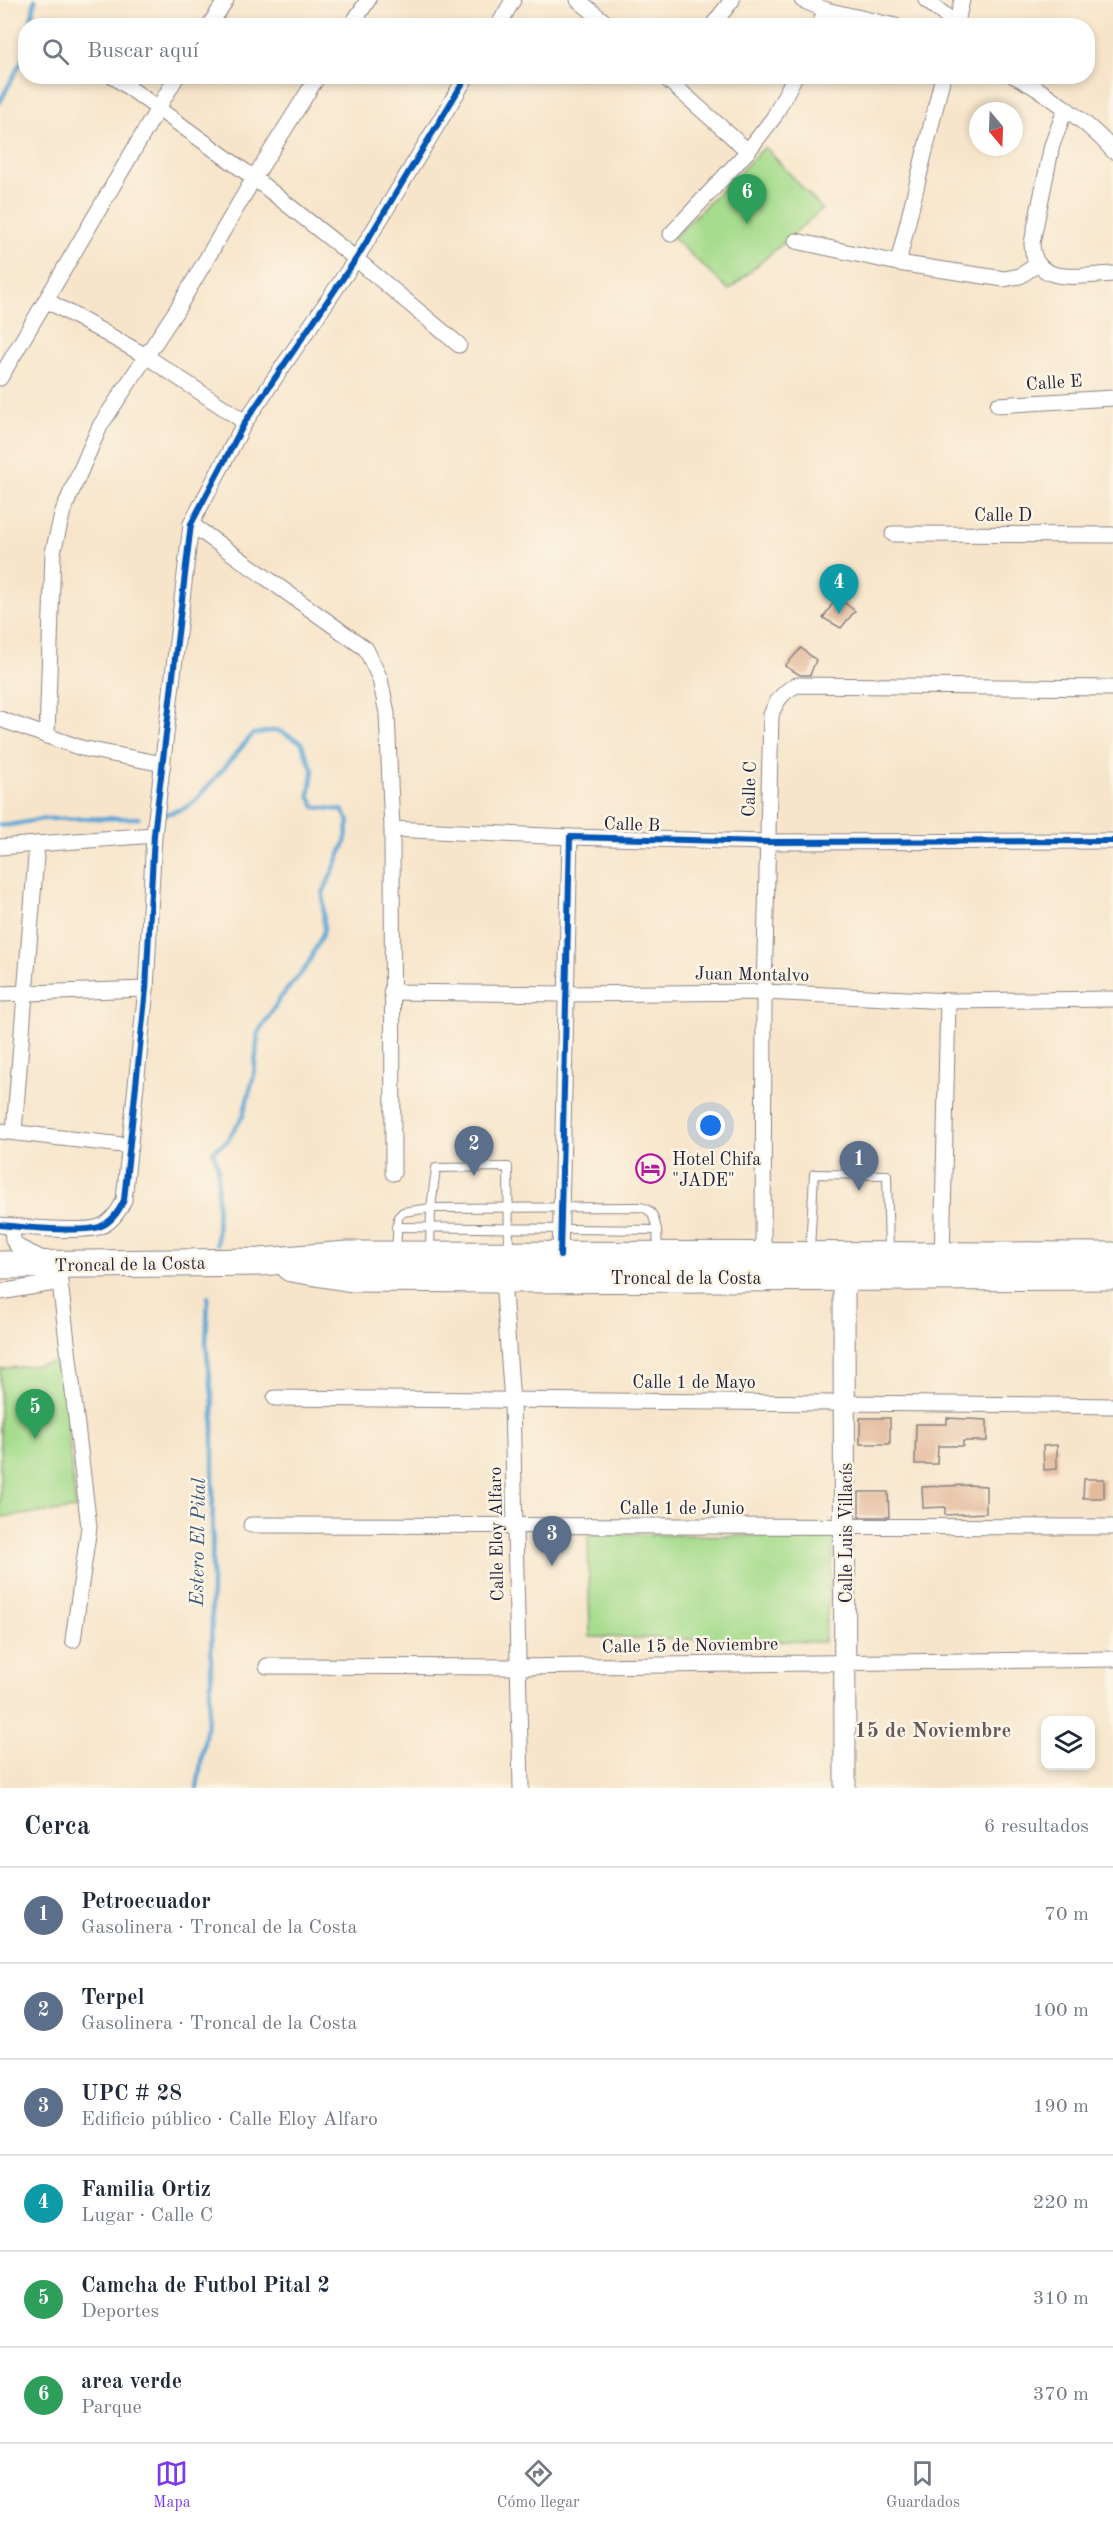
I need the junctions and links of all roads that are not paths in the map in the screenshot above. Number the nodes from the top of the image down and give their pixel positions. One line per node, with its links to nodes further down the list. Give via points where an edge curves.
1 (226, 0): 10 (street)
2 (368, 0): 11 (street)
3 (513, 0): 12 (street)
4 (578, 0): 13 (street)
5 (732, 0): 14 (street)
6 (801, 0): 9 (street)
7 (926, 0): 17 (street)
8 (962, 0): 18 (street)
9 (826, 10): 15 (street); 16 (street)
10 (214, 18)
11 (356, 18)
12 (503, 18)
13 (600, 18)
14 (718, 18)
15 (822, 18)
16 (860, 18)
17 (948, 18)
18 (958, 18)
19 (124, 84): 27 (street)
20 (172, 84): 27 (street)
21 (313, 84): 31 (street)
22 (462, 84): 34 (street)
23 (675, 84): 29 (street)
24 (791, 84): 29 (street, via 774,117)
25 (941, 84): 35 (street)
26 (1029, 84): 28 (street)
27 (156, 108): 31 (street); 38 (street)
28 (1065, 110): 30 (street); 36 (street, via 1052,145 1032,243)
29 (748, 151): 32 (street)
30 (1113, 151)
31 (254, 178): 34 (street); 40 (street)
32 (671, 234)
33 (796, 241): 35 (street)
34 (356, 259): 39 (street); 44 (street)
35 (898, 263): 36 (street, via 1004,279 1020,276)
36 (1038, 264): 37 (street, via 1058,276)
37 (1113, 274)
38 (46, 300): 40 (street); 41 (street)
39 (459, 345)
40 (146, 356): 44 (street); 50 (street, via 100,426 63,511 53,552)
41 (0, 378)
42 (1113, 398): 43 (street, Calle E)
43 (998, 405)
44 (245, 422): 45 (street)
45 (191, 524): 51 (street); 52 (street, via 366,649 380,679 387,713)
46 (894, 534): 47 (street, Calle D)
47 (1113, 536)
48 (1113, 688): 56 (street, Calle C, via 792,688 778,699 771,715)
49 (0, 718): 50 (street)
50 (47, 736): 51 (street, via 81,748)
51 (163, 765): 53 (street)
52 (392, 829): 54 (street, Calle B); 60 (street)
53 (154, 835): 57 (street); 59 (street)
54 (570, 837): 56 (street, Calle B); 64 (street)
55 (1113, 841): 56 (street, Calle B)
56 (766, 842): 61 (street, Calle C)
57 (37, 844): 58 (street); 63 (street)
58 (0, 847)
59 (146, 989): 63 (street); 68 (street)
60 (391, 992): 64 (street, Juan Montalvo); 69 (street)
61 (764, 992): 64 (street, Juan Montalvo); 66 (street, Juan Montalvo); 82 (street, Calle C)
62 (0, 994): 63 (street)
63 (26, 994): 67 (street)
64 (565, 994): 71 (street)
65 (1113, 999): 66 (street, Juan Montalvo)
66 (948, 1001): 88 (street)
67 (7, 1131): 68 (street)
68 (131, 1146): 73 (street, via 124,1200 117,1215 100,1227)
69 (393, 1173)
70 (509, 1207): 71 (lane); 72 (lane); 72 (lane, via 508,1167 436,1168); 76 (lane)
71 (561, 1207): 77 (street); 78 (lane, via 645,1208 653,1216)
72 (431, 1208): 74 (lane, via 403,1212); 75 (lane)
73 (6, 1225): 90 (street, via 18,1247 38,1254)
74 (396, 1227): 75 (lane); 79 (lane)
75 (430, 1227): 76 (lane); 80 (lane)
76 (509, 1228): 77 (lane); 89 (lane)
77 (560, 1228): 78 (lane); 81 (street)
78 (658, 1243): 81 (highway, Troncal de la Costa); 82 (highway, Troncal de la Costa)
79 (396, 1254): 80 (highway, Troncal de la Costa); 85 (highway, Troncal de la Costa)
80 (429, 1254): 89 (highway, Troncal de la Costa)
81 (560, 1256): 89 (highway, Troncal de la Costa)
82 (763, 1256): 83 (highway, Troncal de la Costa)
83 (810, 1257): 87 (highway, Troncal de la Costa); 87 (lane, via 814,1174 887,1175)
84 (1113, 1257): 88 (highway, Troncal de la Costa)
85 (260, 1263): 89 (highway, Troncal de la Costa, via 352,1278); 90 (highway, Troncal de la Costa, via 156,1262)
86 (0, 1265): 90 (highway, Troncal de la Costa)
87 (889, 1266): 88 (highway, Troncal de la Costa); 92 (highway, Troncal de la Costa)
88 (942, 1267): 91 (highway, Troncal de la Costa)
89 (506, 1268): 92 (highway, Troncal de la Costa); 95 (street, Calle Eloy Alfaro)
90 (58, 1274): 93 (street); 102 (street, via 89,1527)
91 (1113, 1276)
92 (844, 1278): 96 (street, Calle Luis Villacís)
93 (0, 1292)
94 (275, 1398): 95 (street, Calle 1 de Mayo)
95 (512, 1402): 96 (street, Calle 1 de Mayo); 99 (street, Calle Eloy Alfaro)
96 (846, 1402): 97 (street, Calle 1 de Mayo); 101 (street, Calle Luis Villacís)
97 (1113, 1406)
98 (251, 1525): 99 (street, Calle 1 de Junio)
99 (515, 1527): 101 (street, Calle 1 de Junio); 106 (street, Calle Eloy Alfaro)
100 (1113, 1527): 101 (street, Calle 1 de Junio)
101 (846, 1528): 104 (street, Calle Luis Villacís)
102 (73, 1640)
103 (1113, 1659): 104 (street, Calle 15 de Noviembre)
104 (845, 1663): 106 (street, Calle 15 de Noviembre); 108 (street, Calle Luis Villacís)
105 (267, 1666): 106 (street, Calle 15 de Noviembre)
106 (519, 1667): 107 (street, Calle Eloy Alfaro)
107 (522, 1788)
108 (845, 1788)

